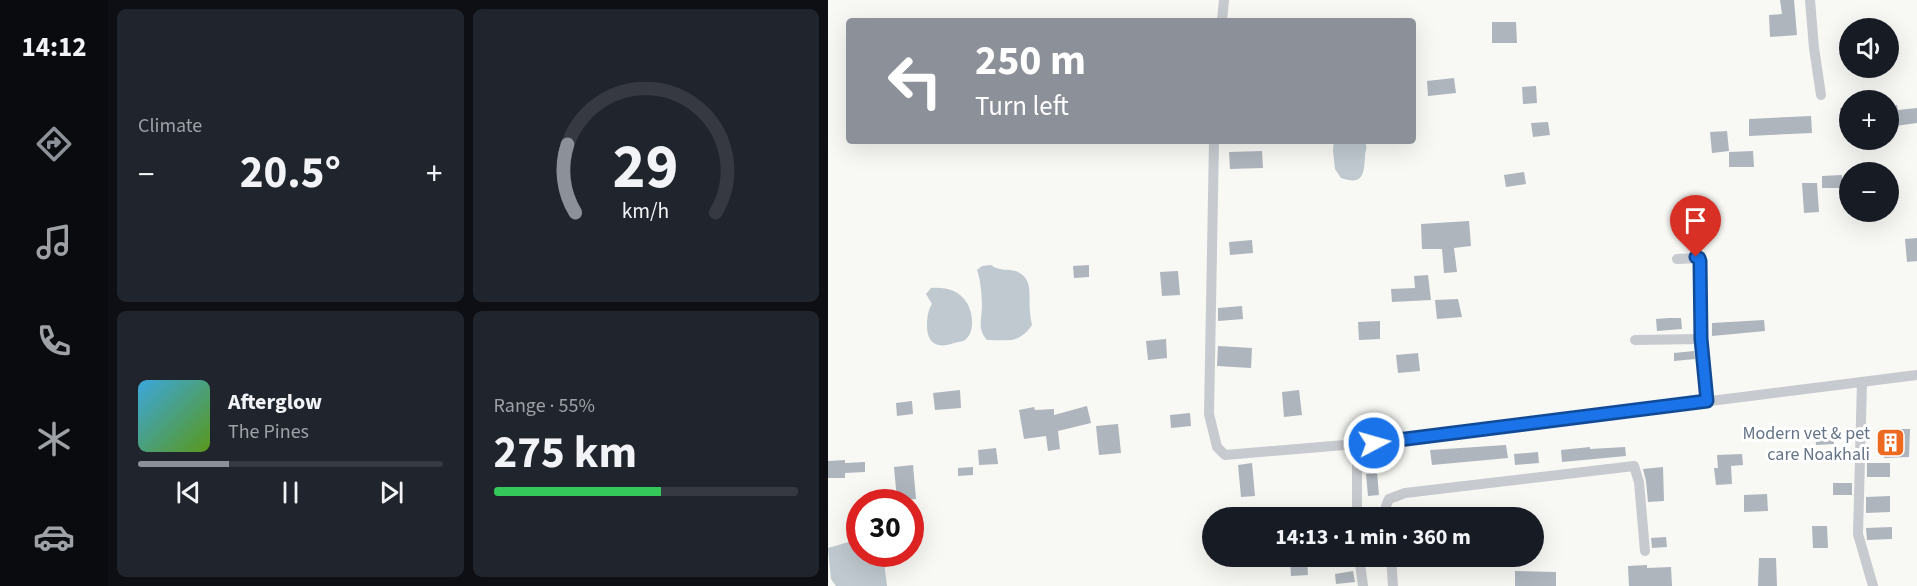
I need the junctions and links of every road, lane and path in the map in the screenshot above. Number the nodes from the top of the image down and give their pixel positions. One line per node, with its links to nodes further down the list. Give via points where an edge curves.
1 (1224, 0): 3 (street)
2 (1810, 0): 4 (street)
3 (1222, 18)
4 (1821, 95)
5 (1214, 144): 12 (street, via 1209,414 1217,447 1225,455)
6 (1677, 258): 7 (street, via 1696,257 1700,261)
7 (1701, 339): 8 (street); 11 (street)
8 (1635, 340)
9 (1917, 375): 10 (street)
10 (1862, 382): 11 (street); 20 (street, via 1858,534)
11 (1707, 401): 12 (street)
12 (1357, 444): 13 (street)
13 (1357, 507)
14 (1386, 507): 15 (street, via 1389,499 1406,493 1634,466 1638,471)
15 (1645, 551)
16 (1360, 567): 18 (street)
17 (1392, 567): 19 (street)
18 (1363, 586)
19 (1393, 586)
20 (1873, 586)

